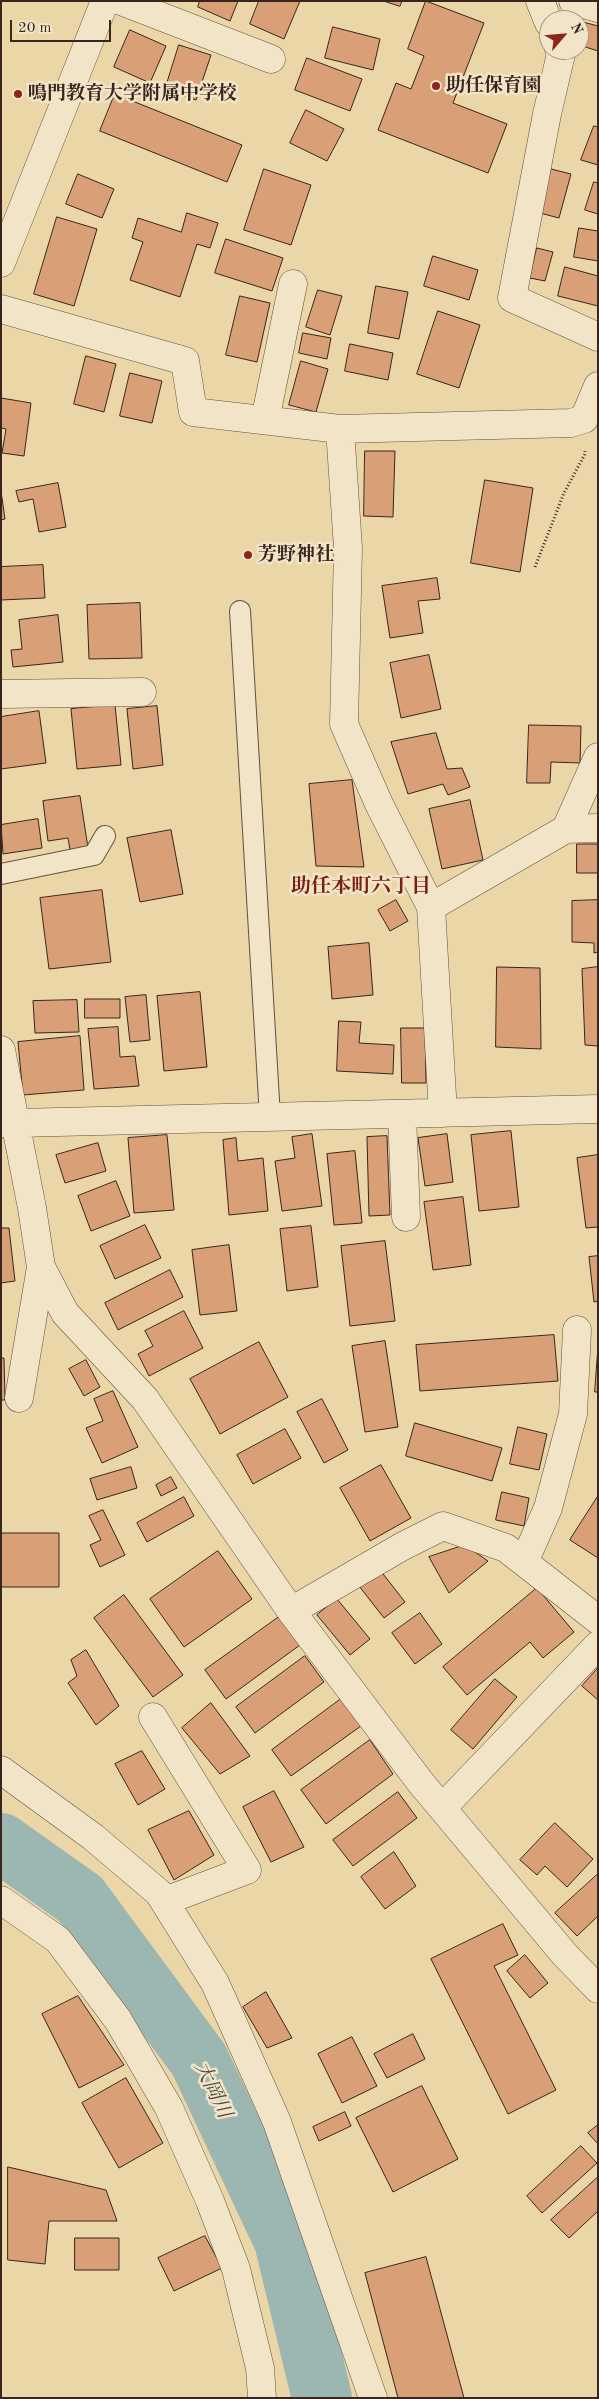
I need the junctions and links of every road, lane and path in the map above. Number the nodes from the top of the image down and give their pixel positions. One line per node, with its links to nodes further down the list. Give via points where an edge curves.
1 (105, 1): 7 (street)
2 (121, 1): 5 (street)
3 (573, 1): 4 (street)
4 (598, 8)
5 (271, 59)
6 (560, 60): 10 (street, via 512,298)
7 (1, 263)
8 (293, 284): 13 (street)
9 (1, 309): 13 (street, via 184,361 194,412)
10 (598, 337)
11 (598, 386): 12 (street)
12 (584, 419): 14 (street, via 571,423); 15 (path, via 585,454 564,493)
13 (265, 420): 14 (street)
14 (340, 429): 24 (street, via 348,548 344,724 379,804)
15 (535, 567)
16 (240, 611): 29 (lane)
17 (142, 692): 18 (street)
18 (1, 694)
19 (598, 756): 21 (street)
20 (598, 828): 21 (street)
21 (566, 829): 24 (street)
22 (105, 836): 23 (lane, via 94,855)
23 (1, 874)
24 (431, 907): 27 (street)
25 (1, 1050): 30 (street)
26 (598, 1109): 27 (street)
27 (443, 1113): 28 (street)
28 (402, 1114): 29 (street); 31 (street)
29 (270, 1117): 30 (street)
30 (8, 1123): 32 (street)
31 (406, 1217)
32 (40, 1267): 34 (street); 36 (street, via 65,1313 145,1399)
33 (577, 1330): 35 (street, via 573,1414 548,1508)
34 (19, 1398)
35 (524, 1562): 36 (street, via 506,1548 444,1526); 37 (street)
36 (291, 1611): 41 (street)
37 (598, 1620)
38 (598, 1645): 41 (street)
39 (153, 1717): 43 (street, via 247,1870)
40 (1, 1770): 43 (street, via 93,1837)
41 (442, 1808): 44 (street, via 565,1955)
42 (1, 1900): 45 (street, via 58,1940 118,2020 168,2108 210,2201 236,2269 260,2368)
43 (165, 1901): 46 (street, via 215,1983 277,2122)
44 (598, 1989)
45 (262, 2398)
46 (373, 2398)

